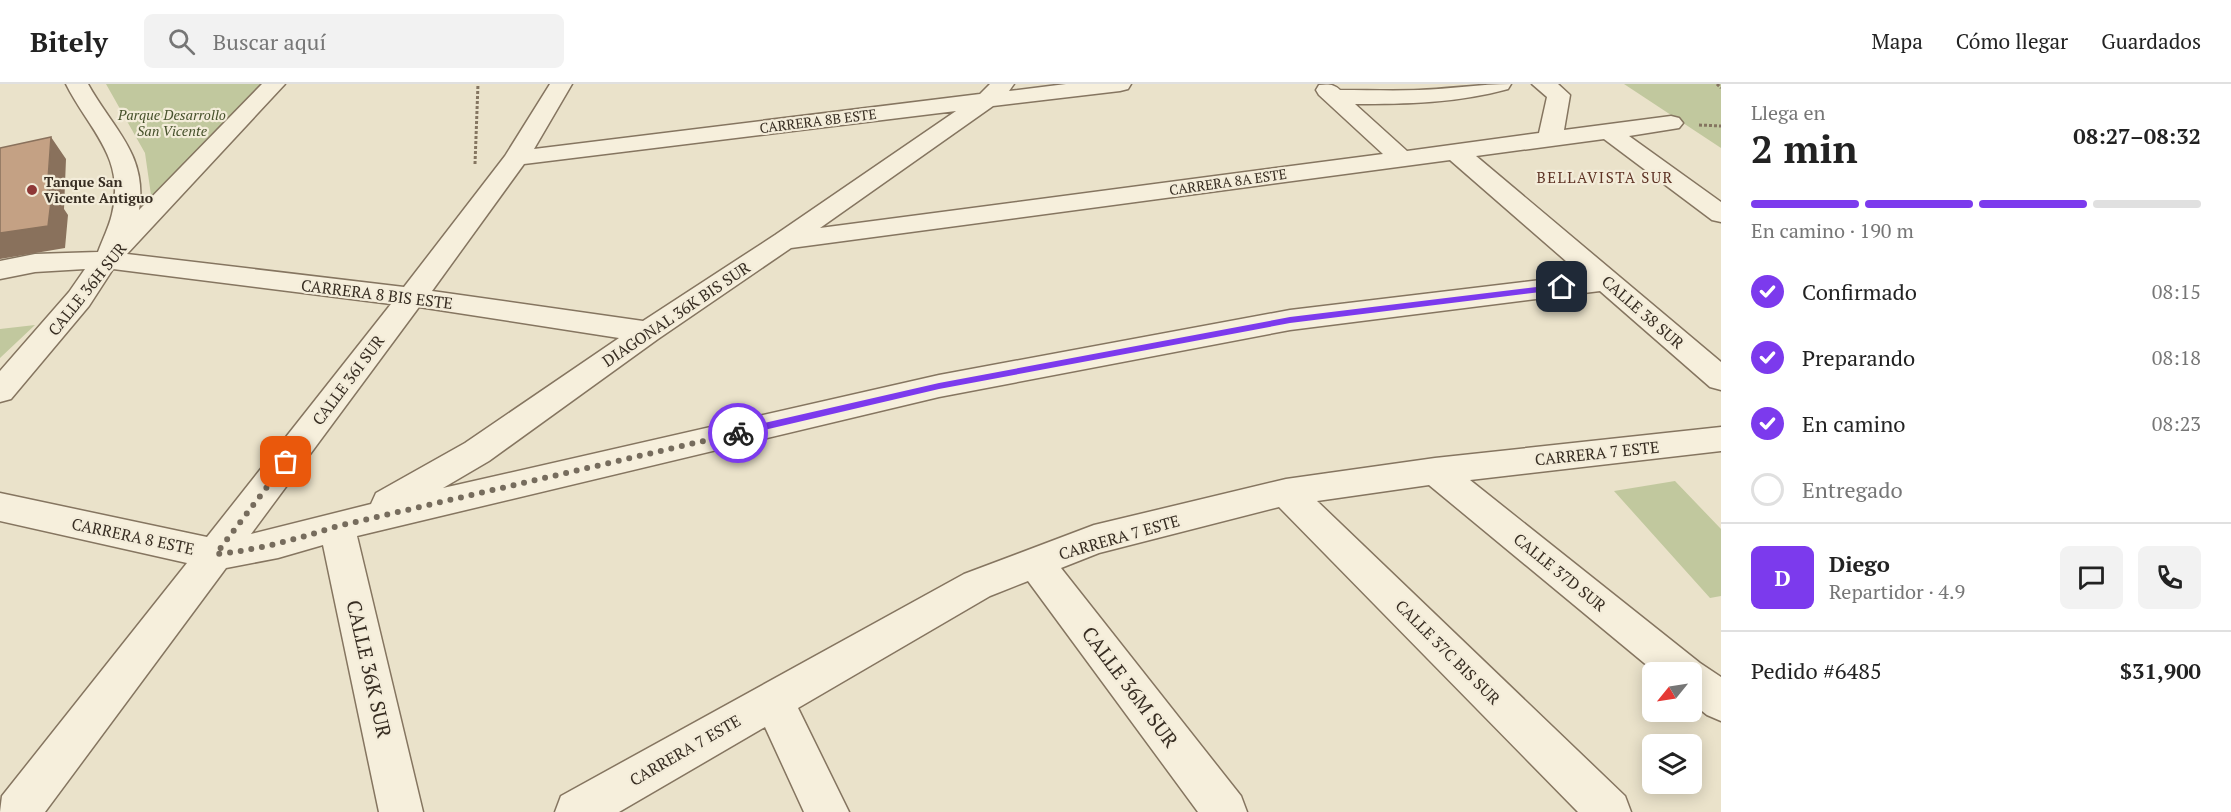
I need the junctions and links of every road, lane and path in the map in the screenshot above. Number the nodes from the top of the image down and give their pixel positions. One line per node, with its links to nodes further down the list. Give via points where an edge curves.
1 (77, 84): 21 (street, via 126,167 124,220)
2 (274, 84): 21 (street, CALLE 36H SUR)
3 (478, 84): 19 (path)
4 (561, 84): 16 (street, CALLE 36I SUR)
5 (1120, 84): 11 (street, CARRERA 8B ESTE)
6 (1500, 84): 10 (street, via 1443,97)
7 (1544, 84): 14 (street, via 1559,95)
8 (1717, 84): 9 (path)
9 (1721, 88)
10 (1328, 90): 17 (street)
11 (995, 92): 16 (street, CARRERA 8B ESTE); 20 (street, DIAGONAL 36K BIS SUR)
12 (1671, 123): 13 (street, CARRERA 8A ESTE)
13 (1608, 131): 14 (street, CARRERA 8A ESTE); 18 (street)
14 (1550, 139): 15 (street, CARRERA 8A ESTE)
15 (1456, 152): 17 (street, CARRERA 8A ESTE); 23 (street, CALLE 38 SUR)
16 (516, 158): 19 (street, CALLE 36I SUR)
17 (1402, 159): 20 (street, CARRERA 8A ESTE)
18 (1721, 214)
19 (473, 217): 24 (street, CALLE 36I SUR)
20 (784, 241): 25 (street, DIAGONAL 36K BIS SUR)
21 (106, 260): 22 (street, CARRERA 8 BIS ESTE, via 35,263); 24 (street, CARRERA 8 BIS ESTE); 27 (street, CALLE 36H SUR, via 72,308)
22 (0, 270)
23 (1607, 281): 26 (street, CALLE 38 SUR); 32 (street, CARRERA 8 ESTE, via 1290,320 939,386)
24 (411, 297): 25 (street, CARRERA 8 BIS ESTE); 33 (street, CALLE 36I SUR)
25 (648, 332): 32 (street, DIAGONAL 36K BIS SUR, via 477,452 414,490)
26 (1721, 379)
27 (0, 391)
28 (1721, 440): 29 (street, CARRERA 7 ESTE)
29 (1435, 471): 30 (street, CARRERA 7 ESTE); 35 (street, CALLE 37D SUR)
30 (1286, 492): 34 (street, CARRERA 7 ESTE, via 1094,540); 44 (street, CALLE 37C BIS SUR)
31 (0, 507): 33 (street, CARRERA 8 ESTE)
32 (338, 526): 33 (street, CARRERA 8 ESTE, via 282,543); 40 (street, CALLE 36K SUR)
33 (216, 554): 39 (street, CALLE 36I SUR)
34 (1035, 562): 37 (street, CARRERA 7 ESTE, via 977,585); 43 (street, CALLE 36M SUR)
35 (1672, 662)
36 (1702, 686): 38 (street)
37 (773, 701): 41 (street, CARRERA 7 ESTE); 42 (street)
38 (1721, 702)
39 (18, 812)
40 (401, 812)
41 (577, 812)
42 (827, 812)
43 (1225, 812)
44 (1609, 812)

